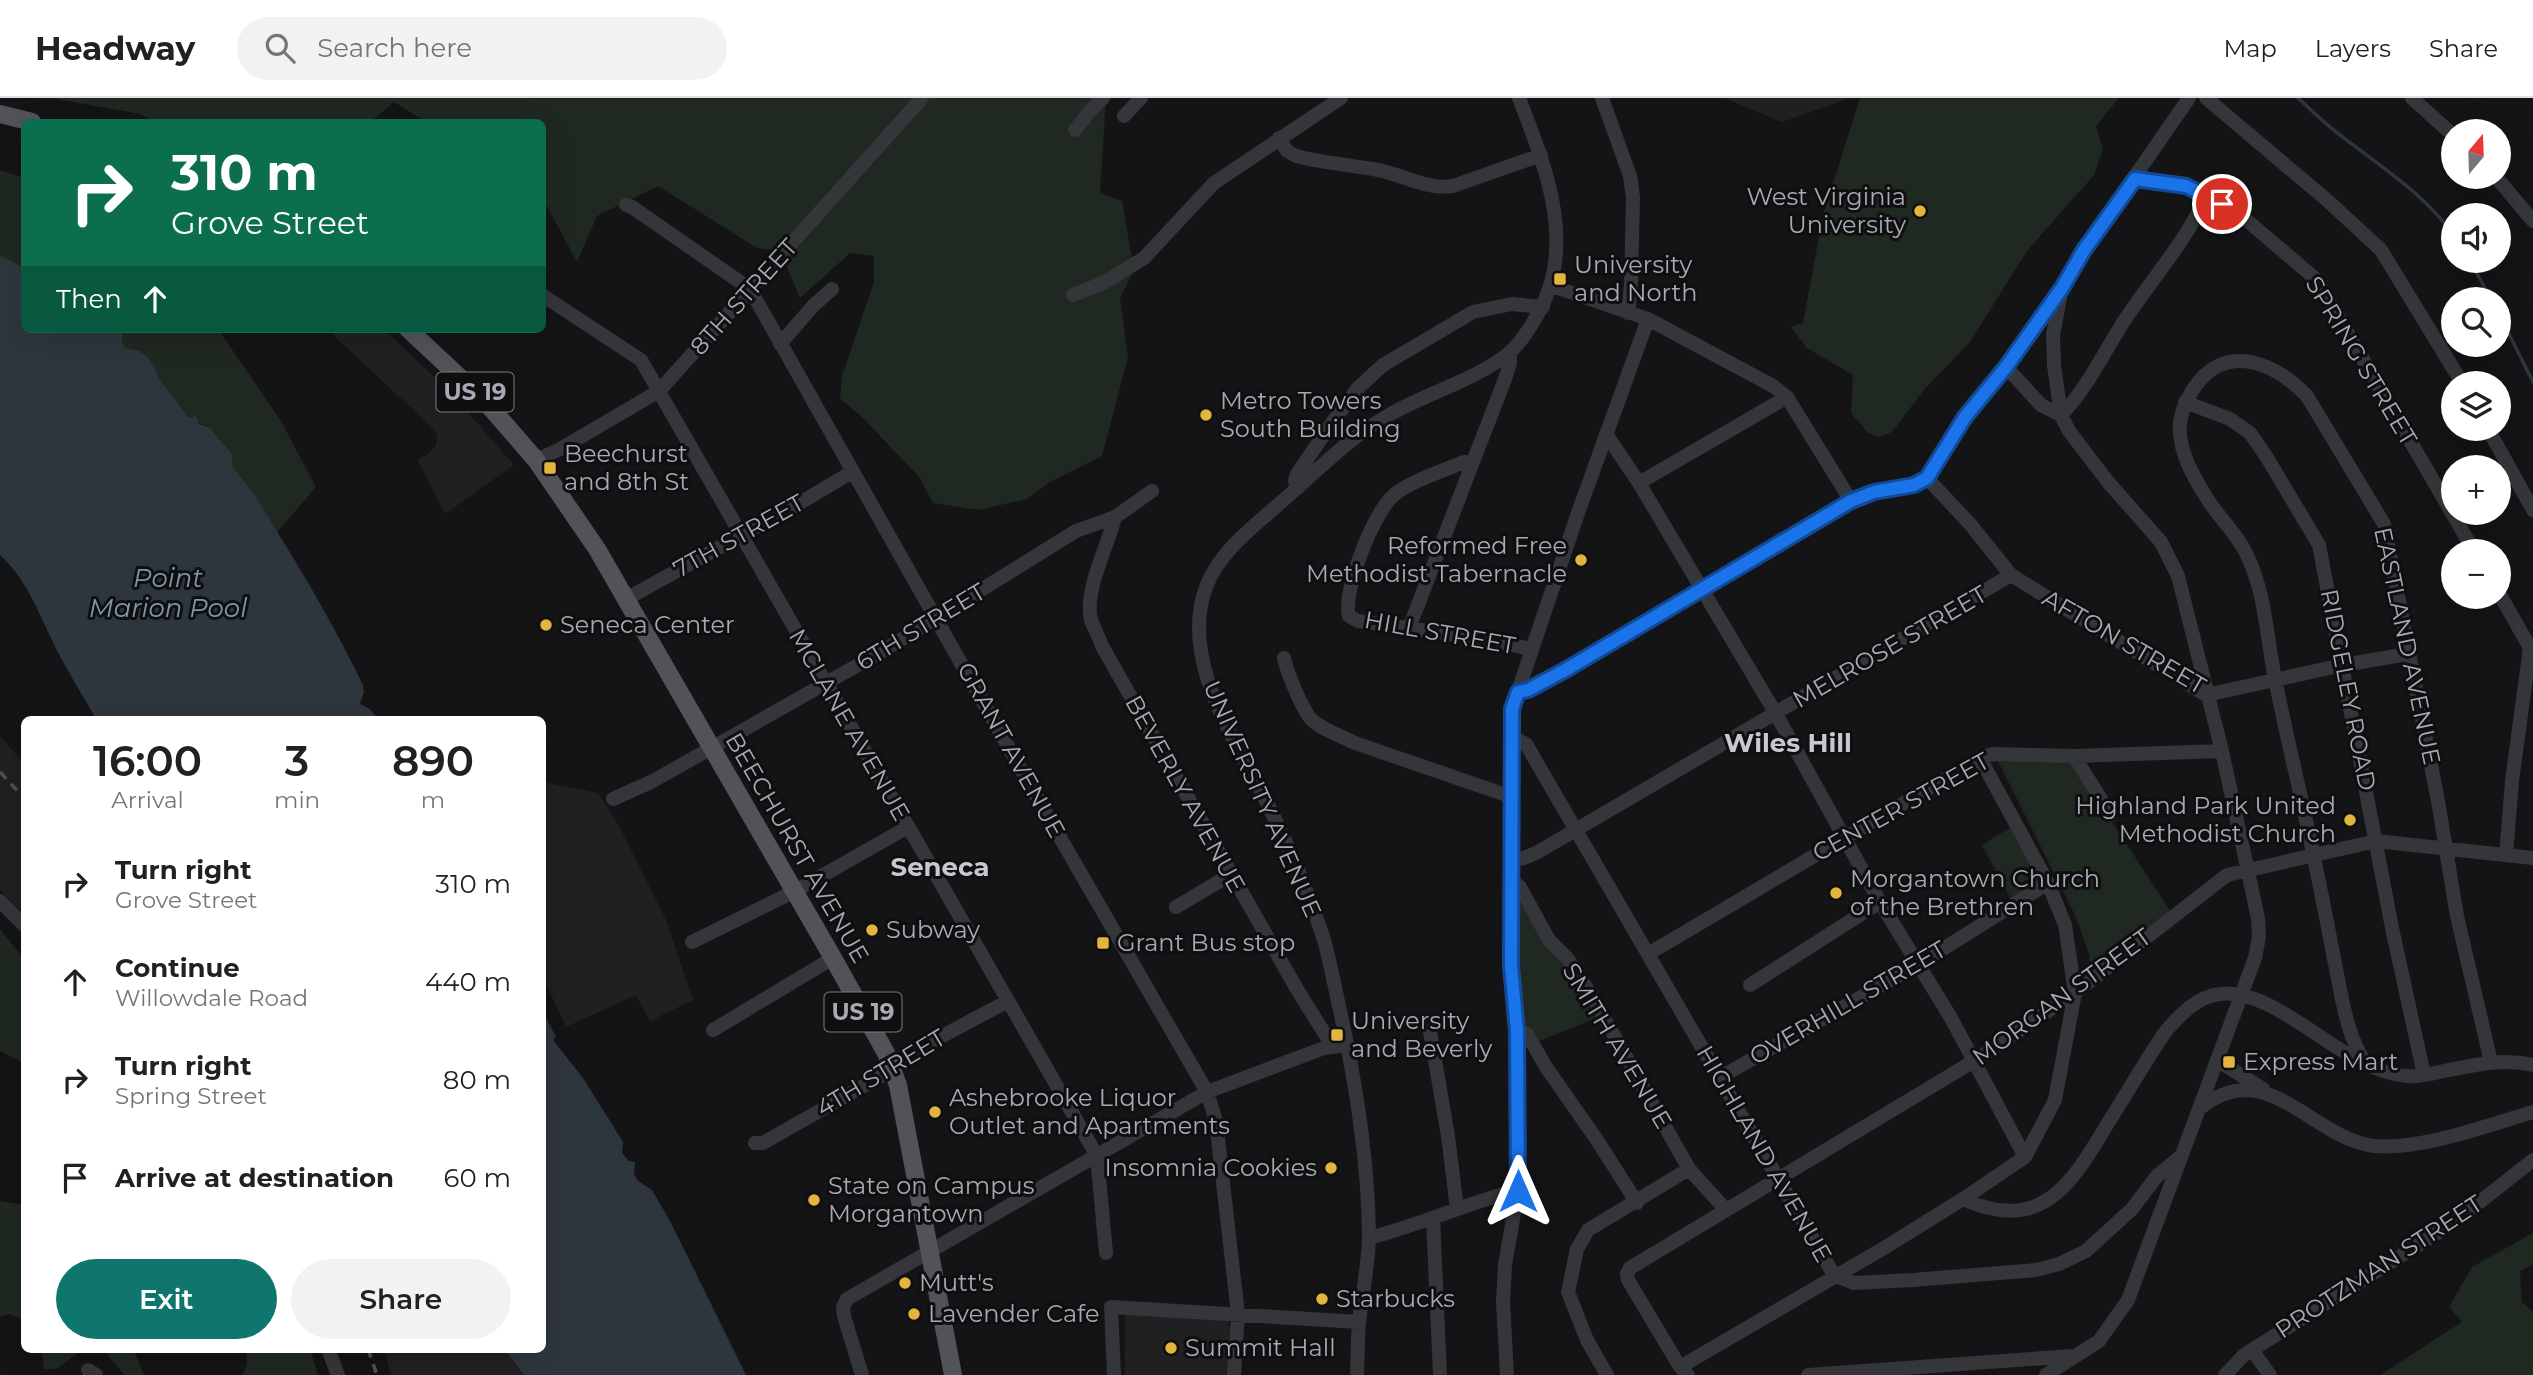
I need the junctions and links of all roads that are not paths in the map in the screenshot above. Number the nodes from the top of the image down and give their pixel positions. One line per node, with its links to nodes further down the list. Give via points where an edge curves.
1 (922, 98): 24 (street, 8TH STREET)
2 (1103, 98): 14 (street)
3 (1141, 98): 11 (street)
4 (1341, 98): 15 (street)
5 (1519, 98): 16 (street, UNIVERSITY AVENUE)
6 (1602, 98): 29 (street, via 1633,197)
7 (2189, 98): 17 (street)
8 (2206, 98): 35 (street, via 2381,250)
9 (2412, 98): 13 (street)
10 (0, 114): 12 (main road)
11 (1124, 116)
12 (21, 119)
13 (2441, 124)
14 (1075, 131)
15 (1279, 138): 16 (street, via 1296,156 1441,188); 26 (street, via 1214,183 1144,258)
16 (1541, 155): 22 (street, UNIVERSITY AVENUE, via 1557,241)
17 (2135, 179): 19 (street, SPRING STREET, via 2186,186); 23 (street)
18 (2507, 189): 21 (street)
19 (2207, 195): 39 (street, via 2177,248); 53 (street, SPRING STREET, via 2237,212 2317,280)
20 (626, 205): 24 (street, GRANT AVENUE)
21 (2533, 221)
22 (1552, 286): 28 (street, UNIVERSITY AVENUE); 29 (street)
23 (2062, 288): 34 (street); 39 (street, via 2053,335)
24 (750, 289): 32 (street, GRANT AVENUE); 36 (street, 8TH STREET)
25 (832, 289): 32 (street)
26 (1073, 295)
27 (546, 298): 36 (street, MCLANE AVENUE, via 642,360)
28 (1543, 307): 33 (street, UNIVERSITY AVENUE); 47 (street, via 1520,304 1473,312 1383,365 1359,388 1297,474)
29 (1628, 313): 30 (street)
30 (1648, 319): 37 (street); 40 (street)
31 (412, 333): 42 (main road, US 19, via 484,400)
32 (780, 344): 44 (street, GRANT AVENUE)
33 (1510, 352): 43 (street); 47 (street, UNIVERSITY AVENUE, via 1371,426)
34 (2006, 367): 39 (street, via 2041,405); 45 (street, via 1965,417)
35 (2455, 371)
36 (659, 391): 42 (street, 8TH STREET); 52 (street, MCLANE AVENUE)
37 (1787, 397): 46 (street); 49 (street)
38 (2185, 402): 62 (street, EASTLAND AVENUE, via 2214,368 2247,360 2291,379 2307,396 2384,524); 64 (street, RIDGELEY ROAD, via 2230,419 2250,433 2308,524 2323,561); 65 (street, via 2179,421 2181,443 2210,504 2247,554 2257,581)
39 (2061, 415): 68 (street, via 2171,557)
40 (1606, 434): 46 (street); 60 (street)
41 (2495, 441): 50 (street)
42 (536, 460): 56 (main road, BEECHURST AVENUE / US 19)
43 (1471, 463): 59 (street); 59 (street, HILL STREET, via 1464,462 1394,494 1363,545 1348,594 1349,616)
44 (852, 472): 52 (street, 7TH STREET); 58 (street, GRANT AVENUE)
45 (1927, 478): 49 (street); 54 (street, AFTON STREET)
46 (1639, 483): 55 (street)
47 (1299, 487): 107 (street, UNIVERSITY AVENUE, via 1221,560 1206,586 1199,644 1214,698 1285,842 1324,942)
48 (1152, 491): 51 (street, 6TH STREET)
49 (1851, 501): 55 (street)
50 (2533, 510)
51 (1115, 517): 58 (street, 6TH STREET, via 1076,531); 88 (street, BEVERLY AVENUE, via 1090,601 1091,618 1102,646)
52 (741, 536): 56 (street, 7TH STREET); 66 (street, MCLANE AVENUE)
53 (2467, 539)
54 (2011, 575): 68 (street, AFTON STREET); 69 (street, MELROSE STREET)
55 (1703, 590): 67 (street, via 1567,669); 69 (street)
56 (626, 599): 71 (main road, BEECHURST AVENUE / US 19)
57 (2508, 609): 61 (street)
58 (937, 617): 66 (street, 6TH STREET); 116 (street, GRANT AVENUE)
59 (1409, 628): 60 (street, HILL STREET)
60 (1532, 649): 67 (street)
61 (2531, 650): 84 (street)
62 (2408, 654): 64 (street, AFTON STREET); 82 (street, EASTLAND AVENUE)
63 (1284, 658): 75 (street, via 1311,719 1332,732)
64 (2343, 665): 65 (street, AFTON STREET); 81 (street, RIDGELEY ROAD)
65 (2275, 681): 68 (street, AFTON STREET); 83 (street)
66 (825, 682): 71 (street, 6TH STREET); 78 (street, MCLANE AVENUE)
67 (1518, 692): 70 (street, via 1512,709)
68 (2206, 695): 72 (street)
69 (1776, 714): 79 (street, MELROSE STREET); 80 (street)
70 (1512, 737): 75 (street); 79 (street, HIGHLAND AVENUE, via 1526,744)
71 (710, 748): 76 (street, 6TH STREET); 91 (main road, BEECHURST AVENUE / US 19)
72 (2222, 751): 73 (street, CENTER STREET); 87 (street)
73 (2074, 756): 74 (street, CENTER STREET, via 1993,754); 77 (street)
74 (1980, 758): 80 (street, CENTER STREET); 90 (street)
75 (1512, 797): 86 (street)
76 (613, 799)
77 (2110, 815)
78 (908, 827): 91 (street); 103 (street, MCLANE AVENUE)
79 (1576, 830): 86 (street, MELROSE STREET, via 1531,855); 97 (street, HIGHLAND AVENUE)
80 (1843, 837): 93 (street); 97 (street, CENTER STREET)
81 (2376, 841): 82 (street, MORGAN STREET); 83 (street, MORGAN STREET); 114 (street, RIDGELEY ROAD)
82 (2446, 847): 84 (street, MORGAN STREET); 110 (street, EASTLAND AVENUE)
83 (2314, 854): 87 (street, MORGAN STREET); 111 (street, via 2343,1001 2354,1045)
84 (2506, 855): 85 (street, MORGAN STREET)
85 (2533, 858)
86 (1511, 860): 89 (street)
87 (2247, 869): 101 (street, MORGAN STREET, via 2227,875); 102 (street, via 2259,937)
88 (1230, 875): 94 (street); 107 (street, BEVERLY AVENUE, via 1328,1039)
89 (1511, 880): 106 (street); 125 (street, SMITH AVENUE, via 1593,998)
90 (2048, 883): 99 (street, OVERHILL STREET); 101 (street, via 2065,925)
91 (795, 891): 96 (street); 98 (main road, BEECHURST AVENUE / US 19)
92 (0, 901): 95 (street)
93 (1880, 902): 99 (street); 100 (street)
94 (1176, 907)
95 (21, 922)
96 (692, 942)
97 (1648, 954): 115 (street, HIGHLAND AVENUE)
98 (833, 958): 104 (street); 113 (main road, BEECHURST AVENUE / US 19)
99 (1919, 964): 109 (street); 115 (street, OVERHILL STREET)
100 (1750, 985)
101 (2075, 993): 109 (street, MORGAN STREET); 123 (street, via 2055,1100)
102 (2242, 995): 108 (street); 111 (street, via 2270,1006); 128 (street, via 2218,993 2179,1015 2062,1190 2022,1210 1981,1208)
103 (1008, 1001): 113 (street, 4TH STREET); 121 (street, MCLANE AVENUE)
104 (713, 1030)
105 (1430, 1031): 130 (street)
106 (1517, 1031): 127 (street); 129 (street, via 1527,1034)
107 (1348, 1045): 116 (street, via 1324,1048); 133 (street, UNIVERSITY AVENUE)
108 (2217, 1060): 117 (street); 118 (street)
109 (1974, 1061): 123 (street); 126 (street, MORGAN STREET)
110 (2491, 1062): 112 (street); 114 (street)
111 (2366, 1064): 114 (street, via 2386,1073)
112 (2533, 1065)
113 (892, 1067): 120 (street, 4TH STREET, via 763,1143); 135 (main road, BEECHURST AVENUE / US 19)
114 (2424, 1075)
115 (1719, 1078): 126 (street, HIGHLAND AVENUE)
116 (1208, 1092): 121 (street); 137 (street, GRANT AVENUE, via 1216,1121)
117 (2272, 1095): 118 (street, via 2234,1091 2215,1096); 119 (street, via 2374,1146 2446,1137)
118 (2198, 1110): 122 (street)
119 (2533, 1112)
120 (755, 1143)
121 (1097, 1156): 134 (street, MCLANE AVENUE); 135 (street)
122 (2181, 1156): 136 (street, HIGHLAND AVENUE, via 2086,1251 2059,1264 2036,1270 1854,1283); 141 (street, via 2128,1300 2099,1341)
123 (2025, 1157): 128 (street)
124 (2533, 1160): 139 (street, PROTZMAN STREET, via 2453,1223)
125 (1689, 1169): 129 (street); 131 (street, SMITH AVENUE)
126 (1777, 1177): 131 (street, MORGAN STREET); 136 (street, HIGHLAND AVENUE)
127 (1518, 1191): 130 (street); 150 (street, via 1503,1290)
128 (1963, 1199): 136 (street)
129 (1637, 1203): 151 (street, via 1588,1230 1577,1249 1568,1292)
130 (1457, 1209): 132 (street)
131 (1726, 1210): 142 (street, MORGAN STREET, via 1627,1274)
132 (1433, 1218): 133 (street); 149 (street)
133 (1369, 1238): 138 (street, UNIVERSITY AVENUE)
134 (1106, 1253)
135 (928, 1254): 144 (street, via 847,1299 843,1307); 145 (main road, BEECHURST AVENUE / US 19)
136 (1834, 1275): 142 (street)
137 (1238, 1314): 138 (street); 146 (street, via 1111,1307); 147 (street, GRANT AVENUE)
138 (1359, 1322): 148 (street, UNIVERSITY AVENUE)
139 (2252, 1350): 154 (street, PROTZMAN STREET); 155 (street)
140 (330, 1353): 143 (street)
141 (2077, 1356): 152 (street); 153 (street)
142 (1684, 1371)
143 (338, 1375)
144 (862, 1375)
145 (953, 1375)
146 (1114, 1375)
147 (1234, 1375)
148 (1357, 1375)
149 (1440, 1375)
150 (1507, 1375)
151 (1607, 1375)
152 (1808, 1375)
153 (2046, 1375)
154 (2225, 1375)
155 (2270, 1375)

